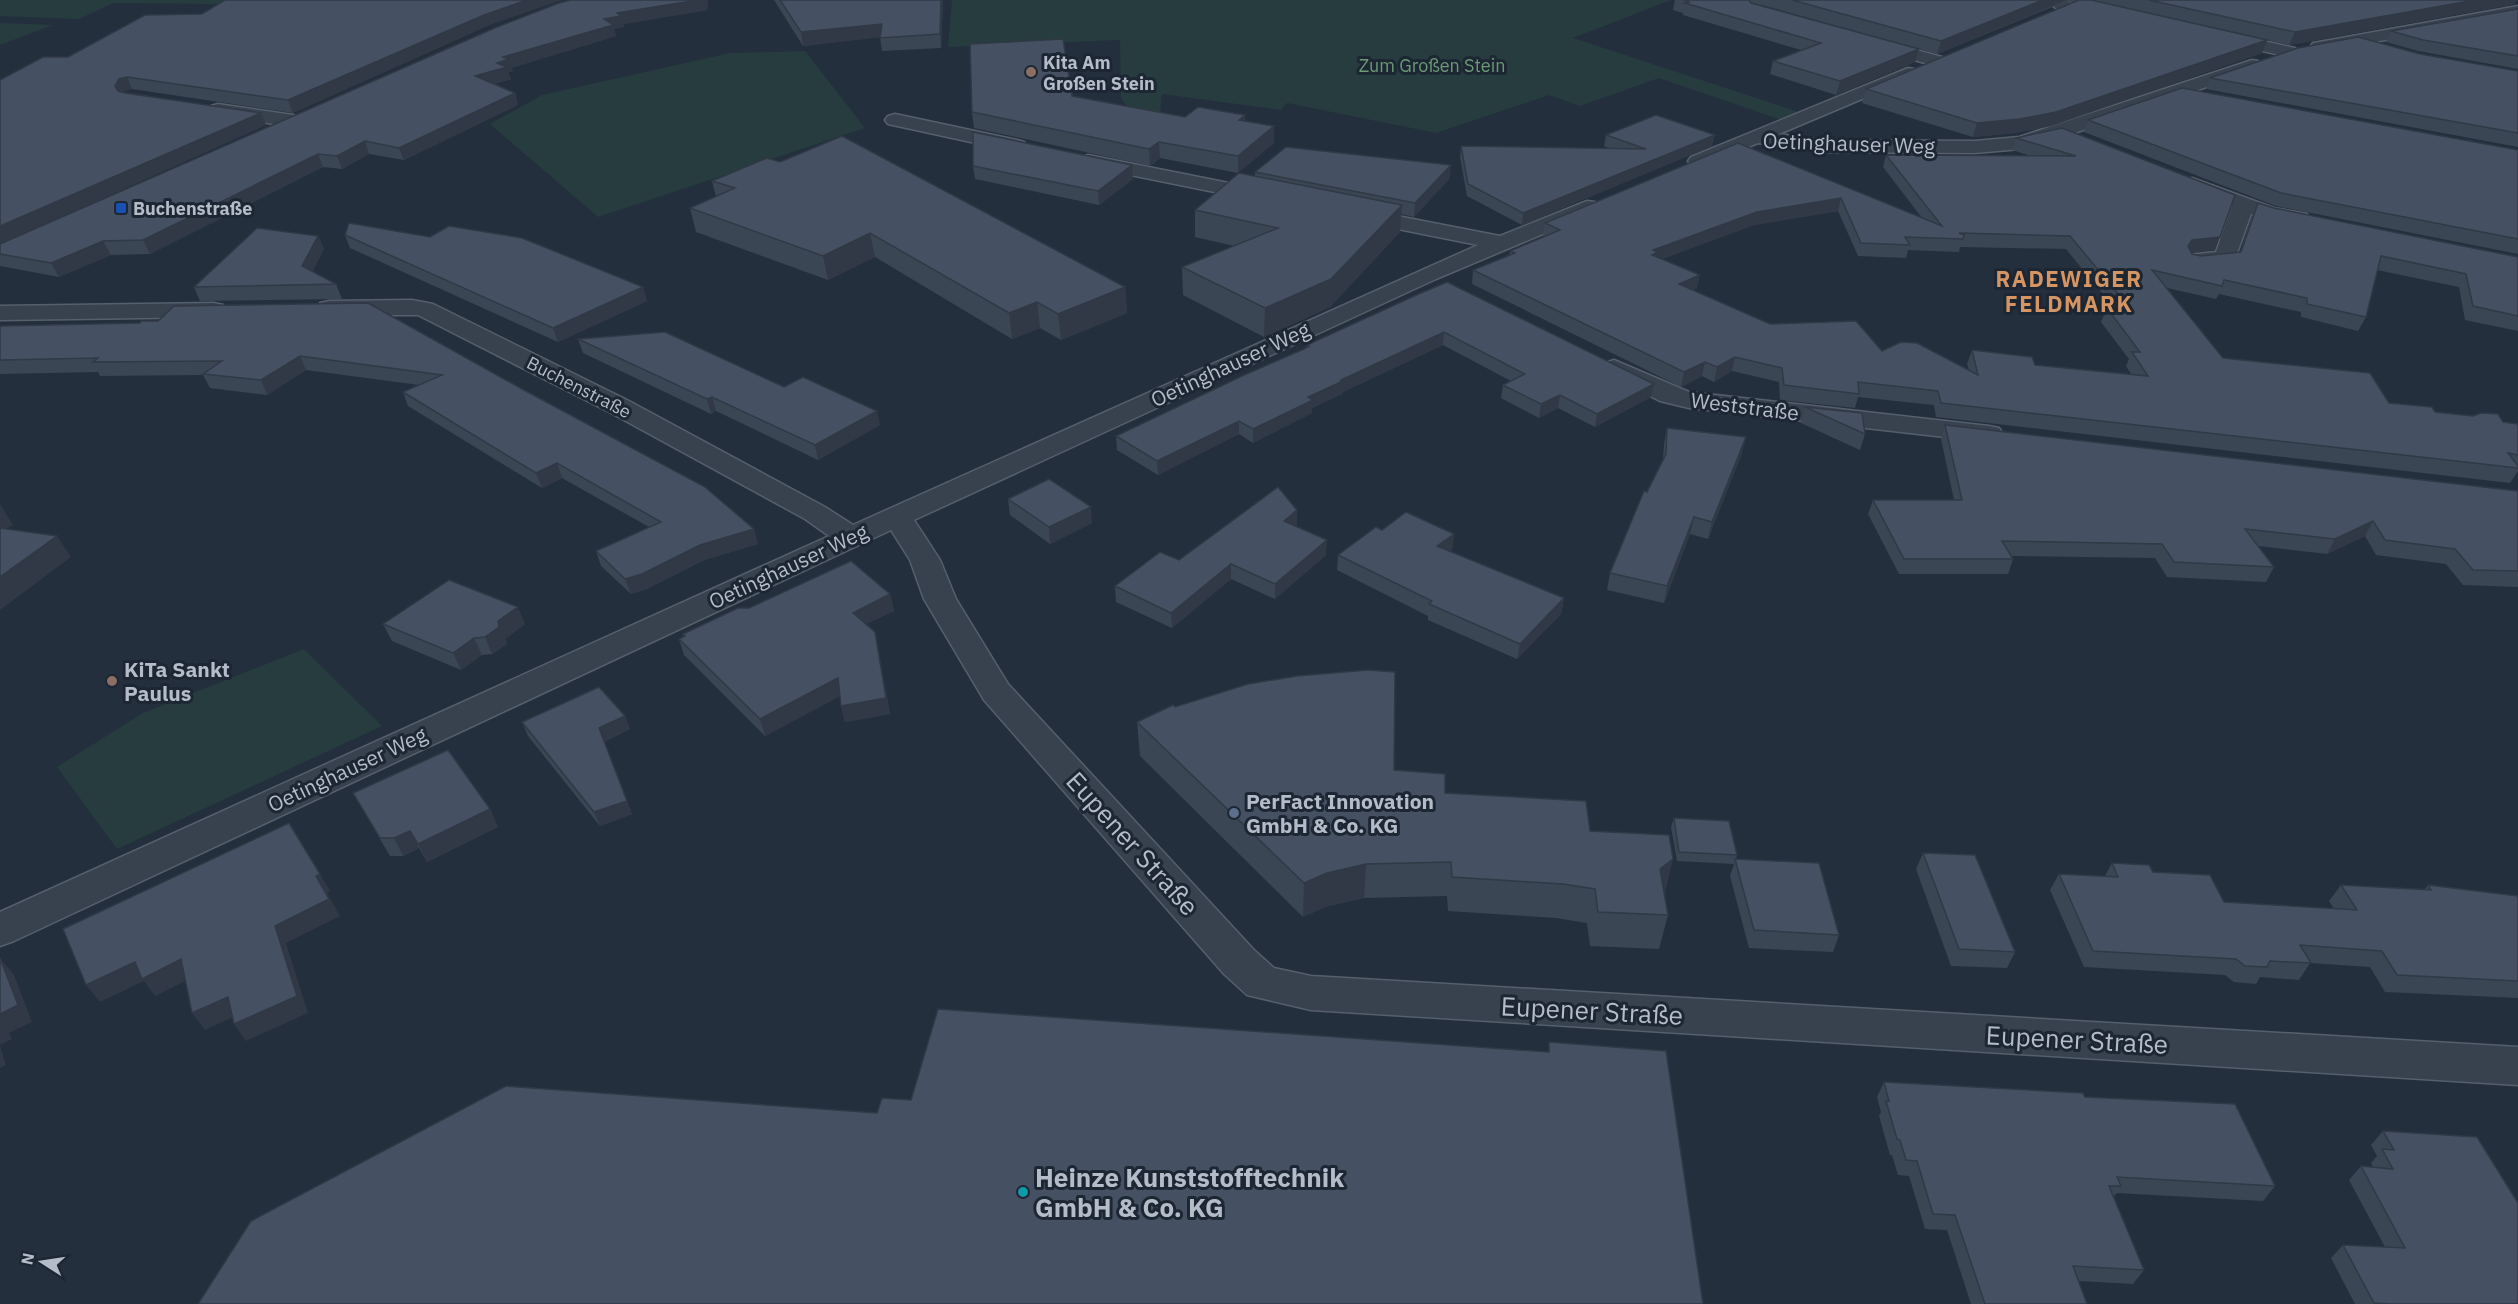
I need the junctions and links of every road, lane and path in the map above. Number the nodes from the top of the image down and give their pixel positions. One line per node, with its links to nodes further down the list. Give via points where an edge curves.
1 (2083, 4): 3 (street)
2 (2518, 11): 5 (street, Oetinghauser Weg)
3 (2046, 16)
4 (2209, 34): 8 (street)
5 (2355, 40): 7 (street); 8 (street, Oetinghauser Weg)
6 (1868, 42): 17 (street, via 1942,58)
7 (2389, 51)
8 (2289, 52): 9 (street, Oetinghauser Weg)
9 (2174, 91): 10 (street); 15 (street, Oetinghauser Weg)
10 (2217, 99)
11 (201, 108): 14 (street)
12 (315, 112): 14 (street)
13 (896, 120): 19 (street)
14 (293, 121): 16 (street)
15 (2059, 132): 17 (street, Oetinghauser Weg, via 2020,143 1975,147 1819,146); 18 (street)
16 (261, 136)
17 (1757, 137): 21 (street, Oetinghauser Weg)
18 (2091, 145)
19 (1039, 150)
20 (1073, 157): 23 (street)
21 (1672, 172)
22 (2178, 179): 25 (street)
23 (1281, 199)
24 (1608, 199): 28 (street, Oetinghauser Weg)
25 (2243, 204): 27 (street); 29 (street, via 2225,259)
26 (1339, 211): 28 (street)
27 (2314, 222)
28 (1502, 243): 30 (street, Oetinghauser Weg)
29 (2195, 260)
30 (1428, 274): 31 (street); 37 (street, Oetinghauser Weg)
31 (1459, 290)
32 (310, 308): 38 (street, Buchenstraße, via 424,309 620,407 815,513)
33 (238, 309): 34 (street)
34 (0, 313)
35 (1596, 358): 36 (street, Weststraße, via 1669,395 1689,400)
36 (2009, 437)
37 (897, 516): 38 (street, Oetinghauser Weg); 40 (street, Eupener Straße, via 925,560 940,599 996,692 1262,983 1311,993)
38 (850, 537): 39 (street, Oetinghauser Weg)
39 (0, 930)
40 (2512, 1074)

